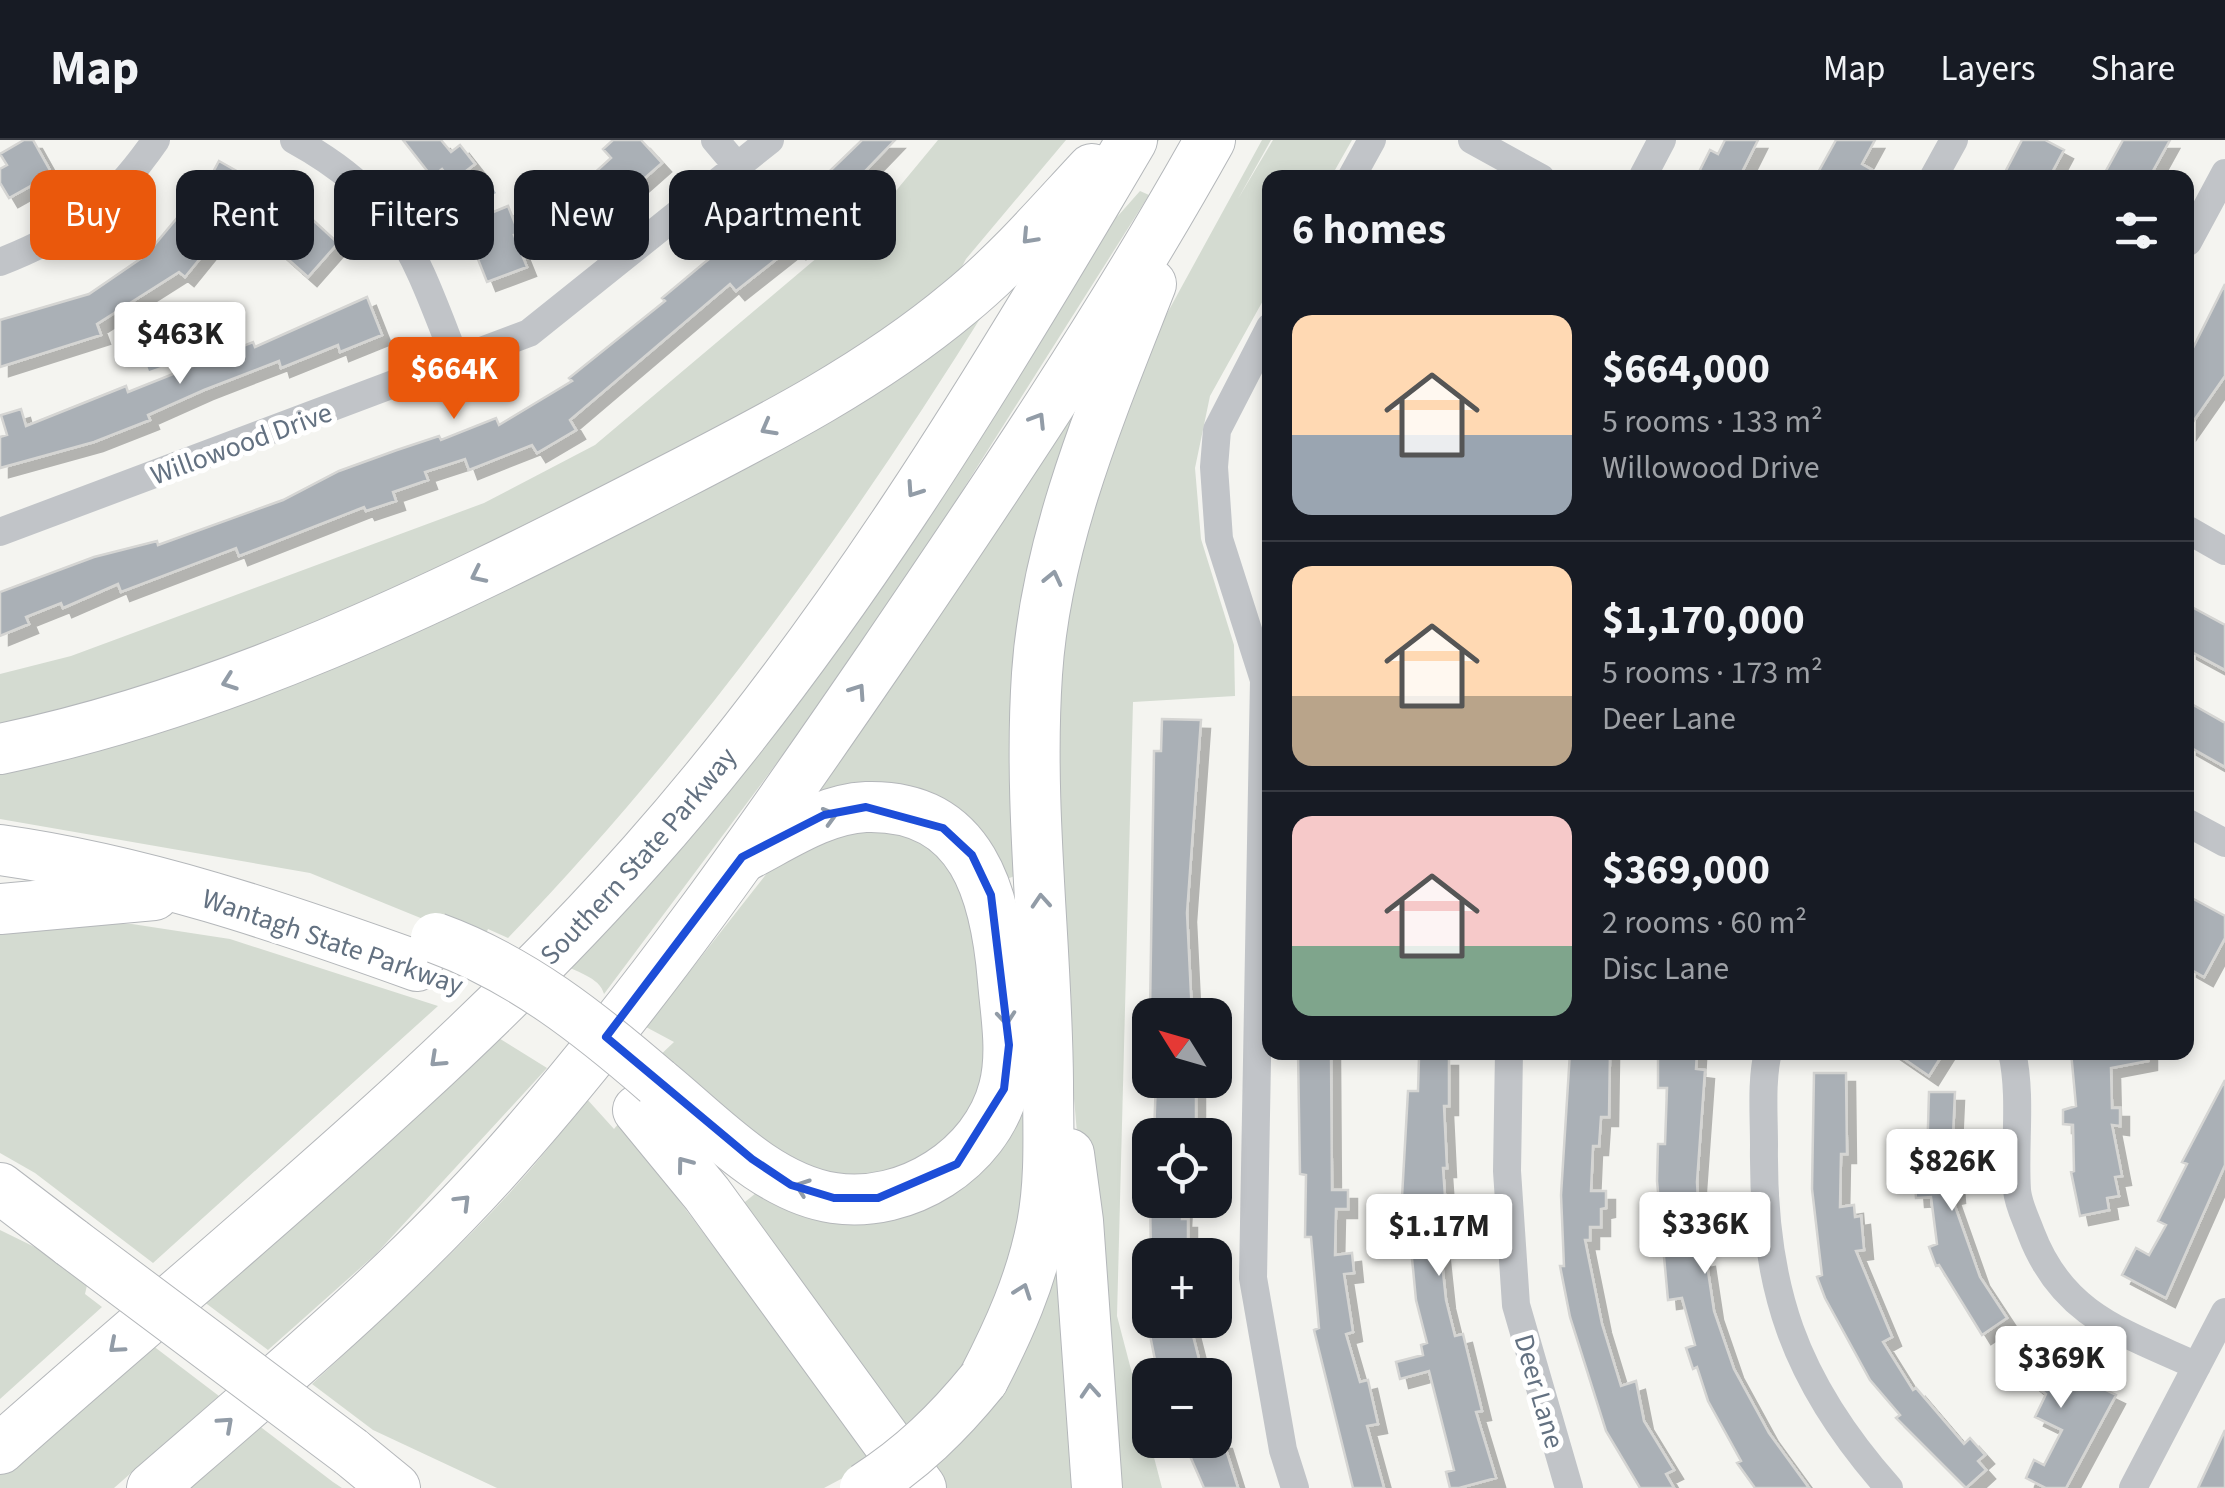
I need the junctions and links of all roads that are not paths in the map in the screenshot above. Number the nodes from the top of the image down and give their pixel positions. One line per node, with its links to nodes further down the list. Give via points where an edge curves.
1 (156, 140): 19 (street, via 125,185 94,213)
2 (294, 140): 21 (street, via 352,176 397,224)
3 (715, 140): 12 (street)
4 (770, 140): 12 (street, Willowood Drive)
5 (1119, 140): 26 (highway, one-way to 26, via 960,303 762,432 308,654 124,718)
6 (1132, 140): 46 (highway, Southern State Parkway, one-way to 46, via 855,580 642,856 456,1042)
7 (1372, 140): 13 (street)
8 (1472, 140): 14 (street)
9 (1662, 140): 15 (street)
10 (1954, 140): 16 (street)
11 (1205, 149): 31 (highway, one-way to 11, via 942,568); 36 (highway, one-way to 11, via 1034,742 1046,606 1091,442)
12 (737, 166): 21 (street, Willowood Drive, via 529,333)
13 (1355, 170)
14 (1526, 170)
15 (1646, 170)
16 (1938, 170)
17 (2225, 173): 18 (street)
18 (2194, 231)
19 (0, 262)
20 (1262, 342): 25 (street, via 1218,430 1214,467 1219,540)
21 (458, 364): 22 (street, Willowood Drive)
22 (0, 532)
23 (2194, 533): 24 (street)
24 (2225, 551)
25 (1262, 665)
26 (0, 749)
27 (2194, 825): 28 (street)
28 (2225, 843)
29 (0, 850): 30 (highway, Wantagh State Parkway)
30 (52, 856): 32 (highway, Wantagh State Parkway); 35 (highway, via 248,878)
31 (742, 857): 40 (highway, one-way to 40, via 824,815 866,807 904,812 943,828 972,856 991,894 1009,1045 1004,1089 986,1128 957,1164 878,1198 834,1198 791,1185); 47 (highway, one-way to 31, via 332,1328 504,1159 666,962)
32 (194, 892): 34 (highway); 35 (highway, Wantagh State Parkway)
33 (1262, 893): 52 (street, via 1253,1278)
34 (0, 909)
35 (426, 952): 40 (highway, Wantagh State Parkway)
36 (1048, 998): 49 (highway, one-way to 36, bridge, via 946,1425 983,1380 1026,1286 1048,1166); 51 (highway, one-way to 36, via 1078,1221)
37 (1509, 1060): 53 (street, Deer Lane, via 1507,1171 1516,1306)
38 (1768, 1060): 54 (street, via 1763,1211 1780,1308 1813,1389)
39 (2014, 1060): 45 (street, via 2017,1195 2042,1262 2063,1292 2100,1322)
40 (648, 1096): 50 (highway, Wantagh State Parkway, one-way to 40, via 707,1194)
41 (0, 1188): 43 (highway)
42 (0, 1217): 43 (highway)
43 (72, 1243): 48 (highway, bridge)
44 (2225, 1312): 45 (street)
45 (2196, 1366): 55 (street)
46 (0, 1448)
47 (152, 1488)
48 (395, 1488)
49 (865, 1488)
50 (921, 1488)
51 (1097, 1488)
52 (1295, 1488)
53 (1569, 1488)
54 (1889, 1488)
55 (2133, 1488)

